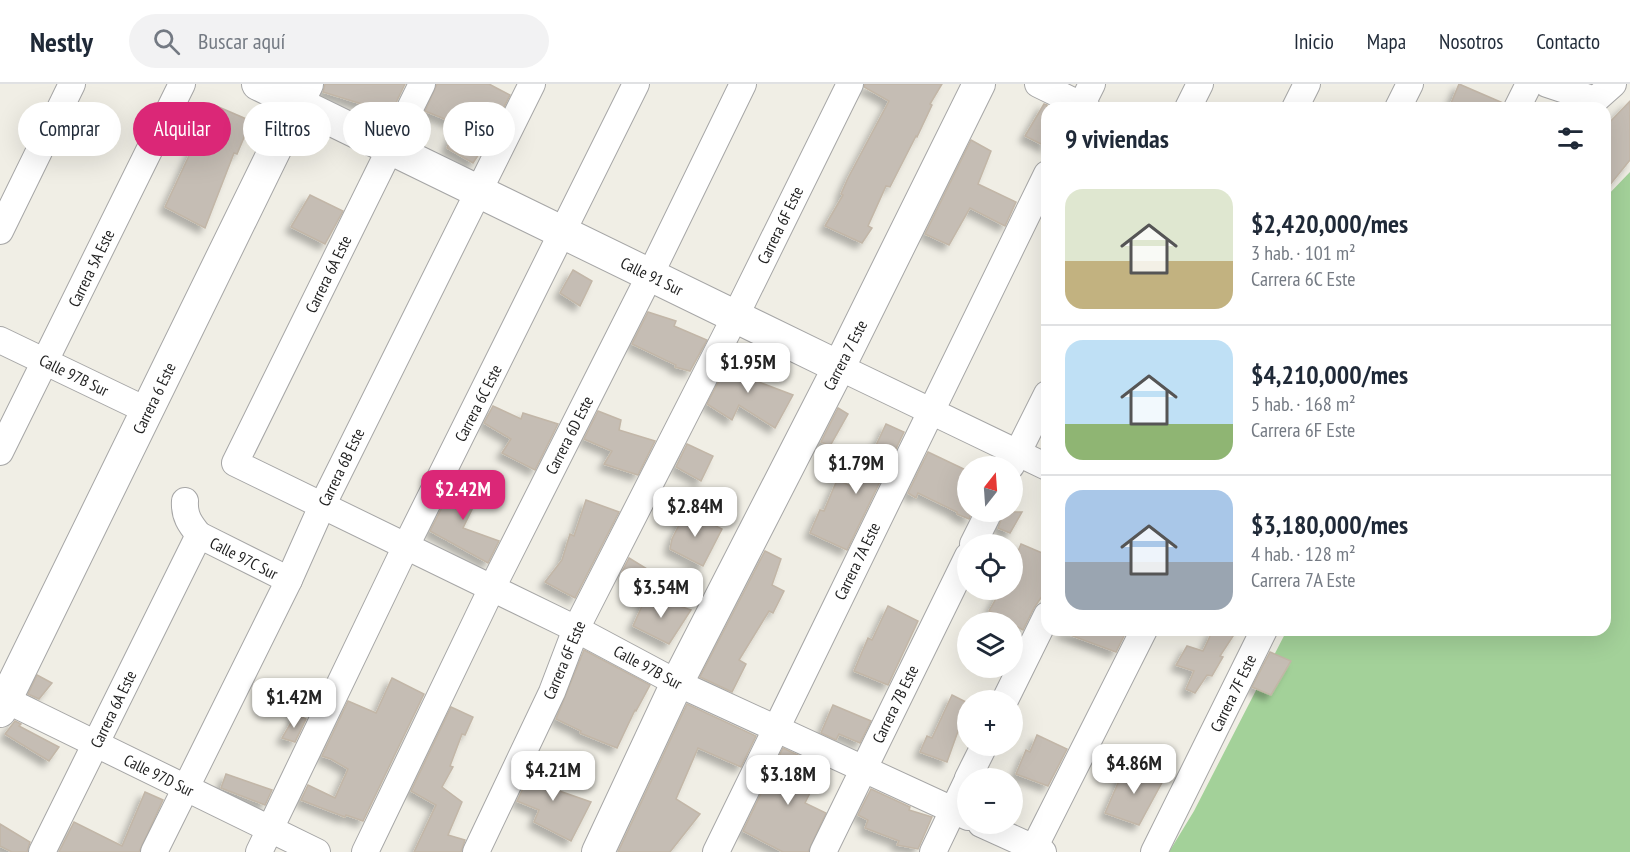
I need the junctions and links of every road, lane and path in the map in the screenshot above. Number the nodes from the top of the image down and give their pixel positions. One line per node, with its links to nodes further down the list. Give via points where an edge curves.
1 (72, 84): 29 (street)
2 (182, 84): 34 (street, Carrera 5A Este)
3 (258, 84): 17 (street, Calle 91 Sur)
4 (422, 84): 19 (street, Carrera 6A Este)
5 (532, 84): 28 (street, Carrera 6B Este)
6 (636, 84): 30 (street, Carrera 6C Este)
7 (743, 84): 31 (street, Carrera 6D Este)
8 (850, 84): 32 (street, Carrera 6F Este)
9 (979, 84): 35 (street, Carrera 7 Este)
10 (1038, 84): 18 (street)
11 (1200, 84): 20 (street)
12 (1307, 84): 21 (street)
13 (1410, 84): 22 (street)
14 (1529, 84): 23 (street)
15 (1547, 84): 16 (street, via 1595,100)
16 (1613, 84)
17 (302, 94): 24 (street, Calle 91 Sur); 37 (street, Carrera 6 Este)
18 (1085, 101)
19 (413, 102)
20 (1191, 102)
21 (1298, 102)
22 (1401, 102)
23 (1520, 102)
24 (343, 119)
25 (386, 156): 43 (street, Carrera 6A Este)
26 (406, 156): 28 (street, Calle 91 Sur)
27 (1041, 186): 38 (street, Carrera 7A Este)
28 (478, 192): 30 (street, Calle 91 Sur); 46 (street, Carrera 6B Este)
29 (0, 231)
30 (563, 233): 31 (street, Calle 91 Sur); 48 (street, Carrera 6C Este)
31 (650, 275): 32 (street, Calle 91 Sur); 51 (street, Carrera 6D Este)
32 (735, 317): 35 (street, Calle 91 Sur); 53 (street, Carrera 6F Este)
33 (0, 340): 34 (street, Calle 97B Sur)
34 (45, 361): 37 (street, Calle 97B Sur); 39 (street, Carrera 5A Este)
35 (839, 368): 38 (street, Calle 91 Sur); 56 (street, Carrera 7 Este)
36 (1041, 406): 41 (street)
37 (148, 411): 58 (street, Carrera 6 Este)
38 (930, 411): 40 (street, Calle 91 Sur); 59 (street, Carrera 7A Este)
39 (0, 452)
40 (1007, 456)
41 (1016, 456)
42 (1023, 462): 44 (street, Calle 91 Sur)
43 (235, 463): 46 (street, Calle 97B Sur)
44 (1041, 466)
45 (185, 501): 47 (street, via 189,522)
46 (322, 506): 48 (street, Calle 97B Sur); 50 (street, Carrera 6B Este)
47 (199, 535): 50 (street, Calle 97C Sur); 60 (street, Carrera 6A Este)
48 (406, 546): 51 (street, Calle 97B Sur); 65 (street, Carrera 6C Este)
49 (957, 577): 61 (street, Carrera 7B Este)
50 (289, 580): 62 (street, Carrera 6B Este)
51 (492, 588): 53 (street, Calle 97B Sur); 72 (street, Carrera 6D Este)
52 (1041, 627): 57 (street)
53 (576, 629): 56 (street, Calle 97B Sur); 73 (street, Carrera 6F Este, via 552,692)
54 (1141, 636): 67 (street)
55 (1261, 636): 78 (street, Carrera 7F Este)
56 (677, 683): 59 (street, Calle 97B Sur); 74 (street, Carrera 7 Este)
57 (1010, 690)
58 (2, 703): 60 (street, Calle 97D Sur)
59 (776, 728): 61 (street, Calle 97B Sur); 75 (street, Carrera 7A Este)
60 (95, 744): 62 (street, Calle 97D Sur); 68 (street, Carrera 6A Este)
61 (863, 769): 63 (street, Calle 97B Sur); 76 (street, Carrera 7B Este)
62 (187, 788): 65 (street, Calle 97D Sur); 69 (street, Carrera 6B Este)
63 (957, 813)
64 (957, 818): 77 (street)
65 (271, 830): 70 (street, Carrera 6C Este); 71 (street, Calle 97D Sur)
66 (1001, 834): 67 (street)
67 (1036, 851)
68 (42, 852)
69 (154, 852)
70 (259, 852)
71 (317, 852)
72 (365, 852)
73 (476, 852)
74 (598, 852)
75 (716, 852)
76 (823, 852)
77 (933, 852)
78 (1154, 852)

